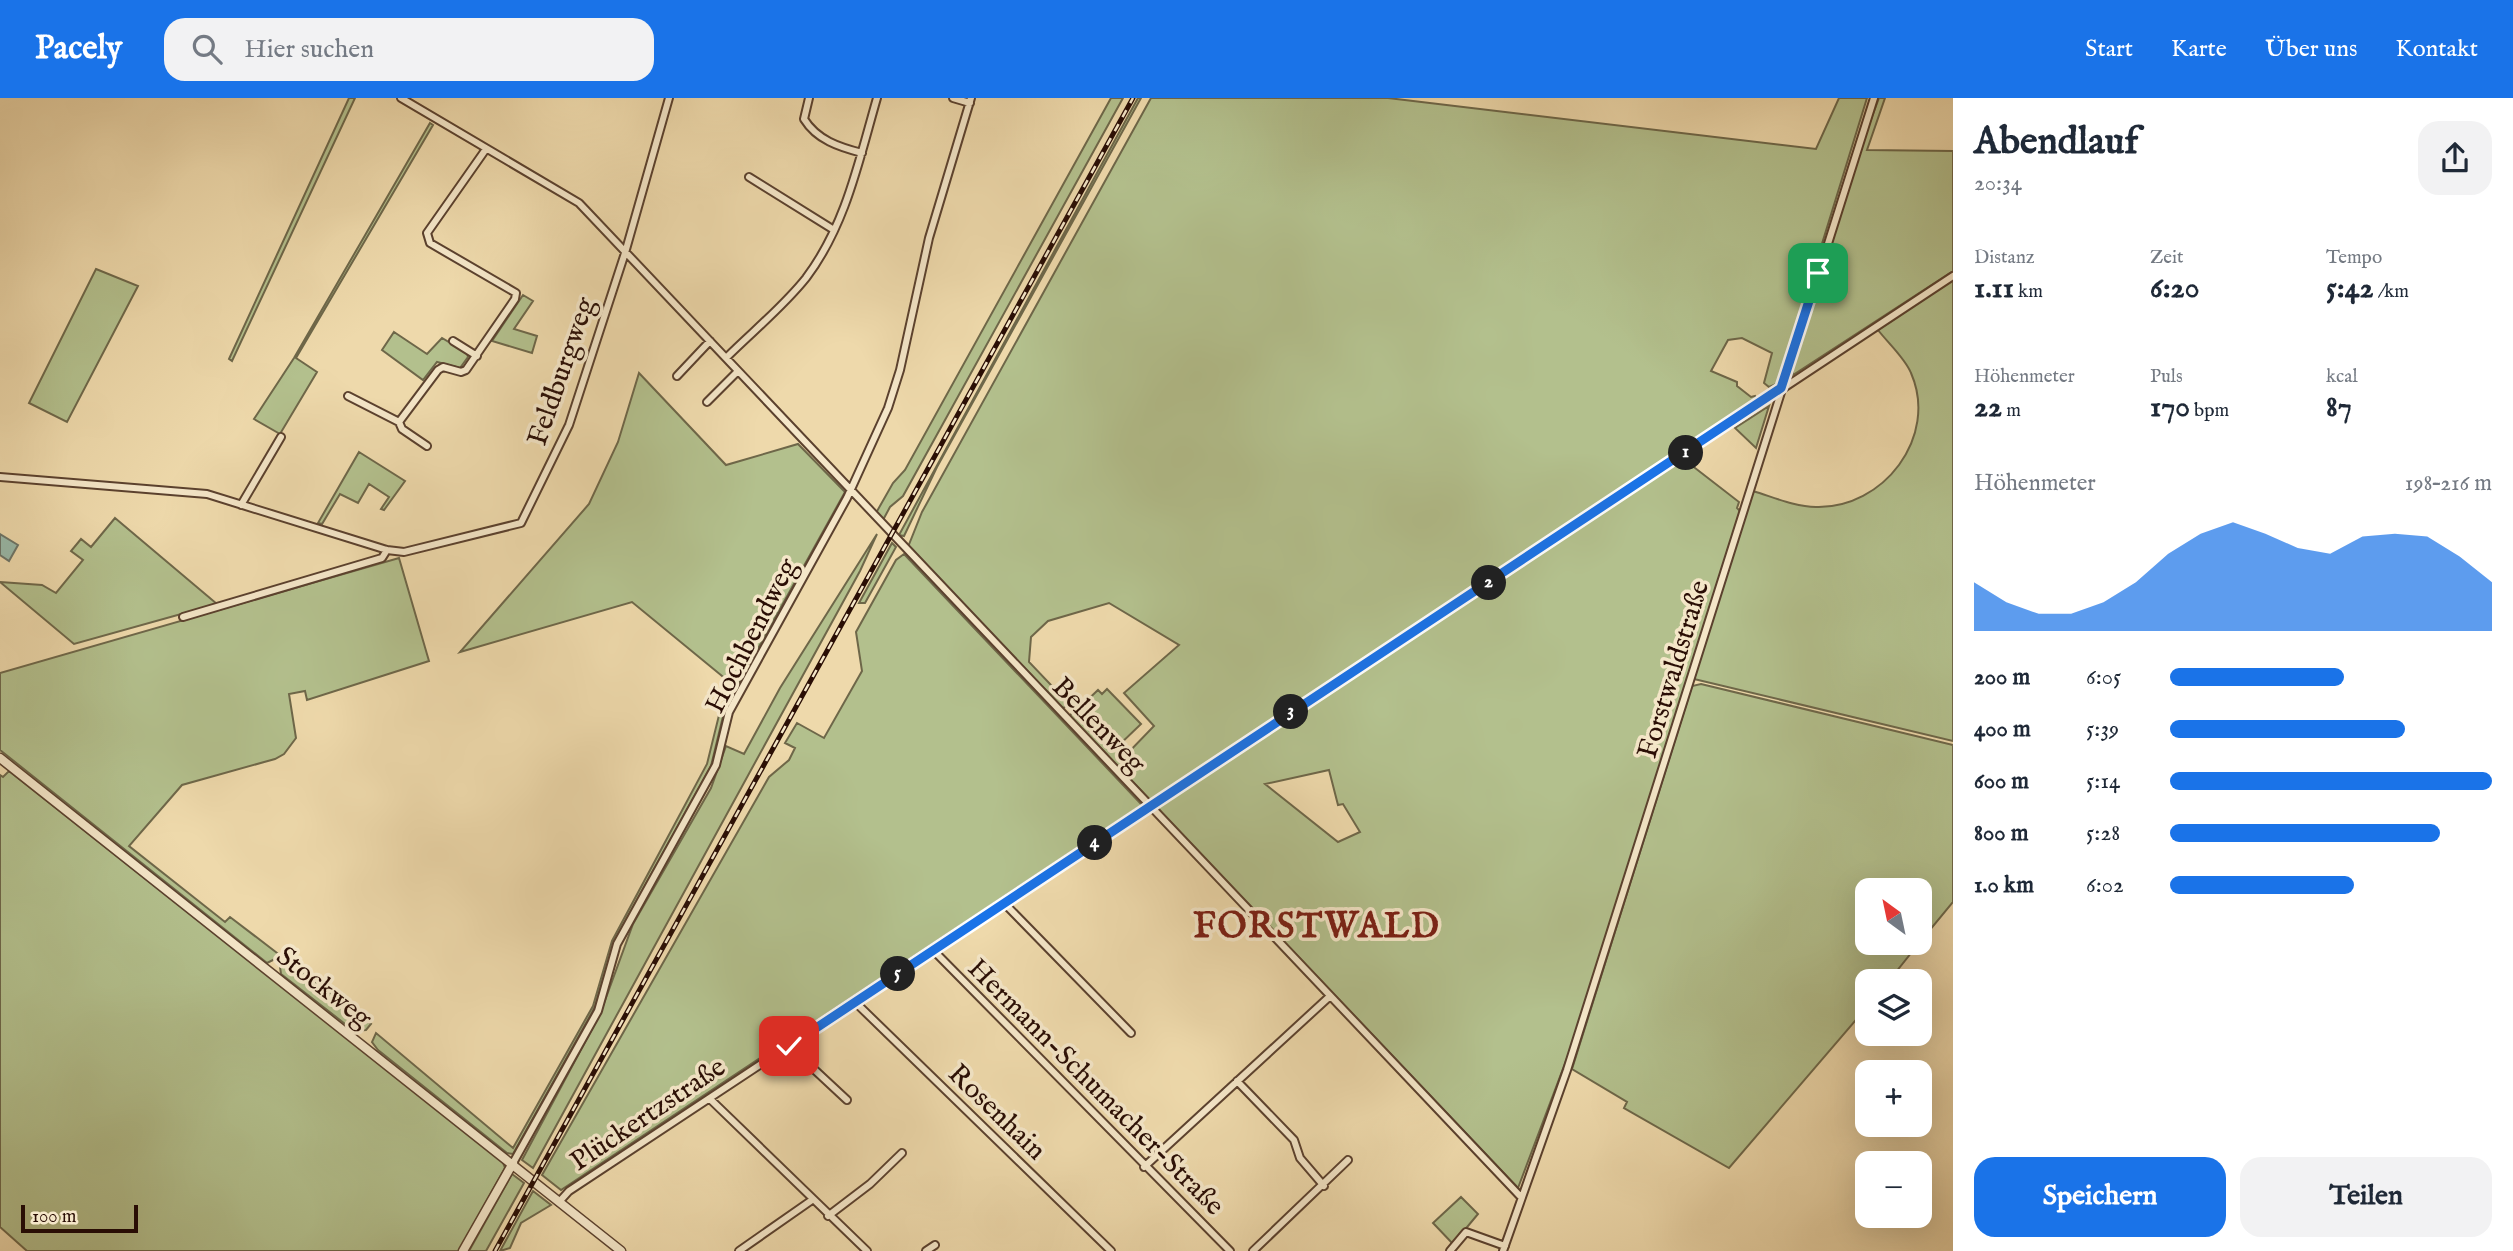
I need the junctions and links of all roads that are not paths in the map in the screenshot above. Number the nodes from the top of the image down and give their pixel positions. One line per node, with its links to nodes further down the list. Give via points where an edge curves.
1 (669, 98): 12 (street, Feldburgweg)
2 (809, 98): 9 (street, via 804,119 809,128)
3 (877, 98): 9 (street)
4 (953, 98): 7 (street, Hochbendweg)
5 (1874, 98): 20 (street, Forstwaldstraße)
6 (402, 99): 8 (street, Bellenweg)
7 (971, 101): 27 (street, Hochbendweg, via 929,238 900,370)
8 (486, 149): 12 (street, Bellenweg, via 579,203); 16 (street, via 427,233 430,243 516,293)
9 (862, 153): 11 (street)
10 (748, 177): 11 (street)
11 (834, 230): 17 (street, via 806,277)
12 (625, 253): 15 (street, Bellenweg); 29 (street, Feldburgweg, via 569,425 522,523 404,552)
13 (1953, 276): 20 (street, Plückertzstraße)
14 (453, 341): 16 (street)
15 (710, 341): 17 (street, Bellenweg); 19 (street)
16 (477, 356): 23 (street, via 461,372 438,370)
17 (726, 358): 18 (street, Bellenweg)
18 (738, 371): 22 (street); 27 (street, Bellenweg)
19 (677, 376)
20 (1781, 388): 32 (street, Plückertzstraße); 47 (street, Forstwaldstraße, via 1571,1059)
21 (348, 396): 23 (street)
22 (707, 402)
23 (399, 422): 25 (street)
24 (281, 437): 28 (street)
25 (427, 446)
26 (0, 477): 28 (street, Feldburgweg, via 207,494)
27 (850, 491): 32 (street, Bellenweg); 44 (street, Hochbendweg, via 729,712 716,765 617,944 598,1011)
28 (241, 505): 29 (street, Feldburgweg)
29 (387, 550): 30 (street, Feldburgweg, via 382,558)
30 (183, 617)
31 (0, 758): 44 (street, Stockweg)
32 (1150, 807): 33 (street, Plückertzstraße); 35 (street, Bellenweg)
33 (1005, 904): 34 (street, Plückertzstraße); 37 (street)
34 (933, 950): 36 (street, Plückertzstraße); 45 (street, Hermann-Schumacher-Straße)
35 (1329, 997): 39 (street); 47 (street, Bellenweg)
36 (855, 1002): 38 (street, Plückertzstraße); 58 (street, Rosenhain)
37 (1130, 1034)
38 (789, 1046): 40 (street, Plückertzstraße); 41 (street)
39 (1237, 1081): 45 (street); 46 (street, via 1294,1140 1300,1158)
40 (709, 1099): 48 (street); 49 (street, Plückertzstraße)
41 (847, 1100)
42 (902, 1153): 50 (street)
43 (1348, 1160): 46 (street)
44 (513, 1163): 49 (street, Stockweg); 53 (street)
45 (1144, 1167): 59 (street, Hermann-Schumacher-Straße)
46 (1324, 1186): 60 (street)
47 (1521, 1196): 52 (street, Forstwaldstraße)
48 (812, 1200): 50 (street); 55 (street)
49 (559, 1202): 54 (street, Stockweg)
50 (828, 1216): 56 (street)
51 (935, 1245): 57 (street)
52 (1504, 1248): 61 (street, via 1466,1232)
53 (463, 1251)
54 (621, 1251)
55 (739, 1251)
56 (867, 1251)
57 (926, 1251)
58 (1111, 1251)
59 (1230, 1251)
60 (1253, 1251)
61 (1450, 1251)

